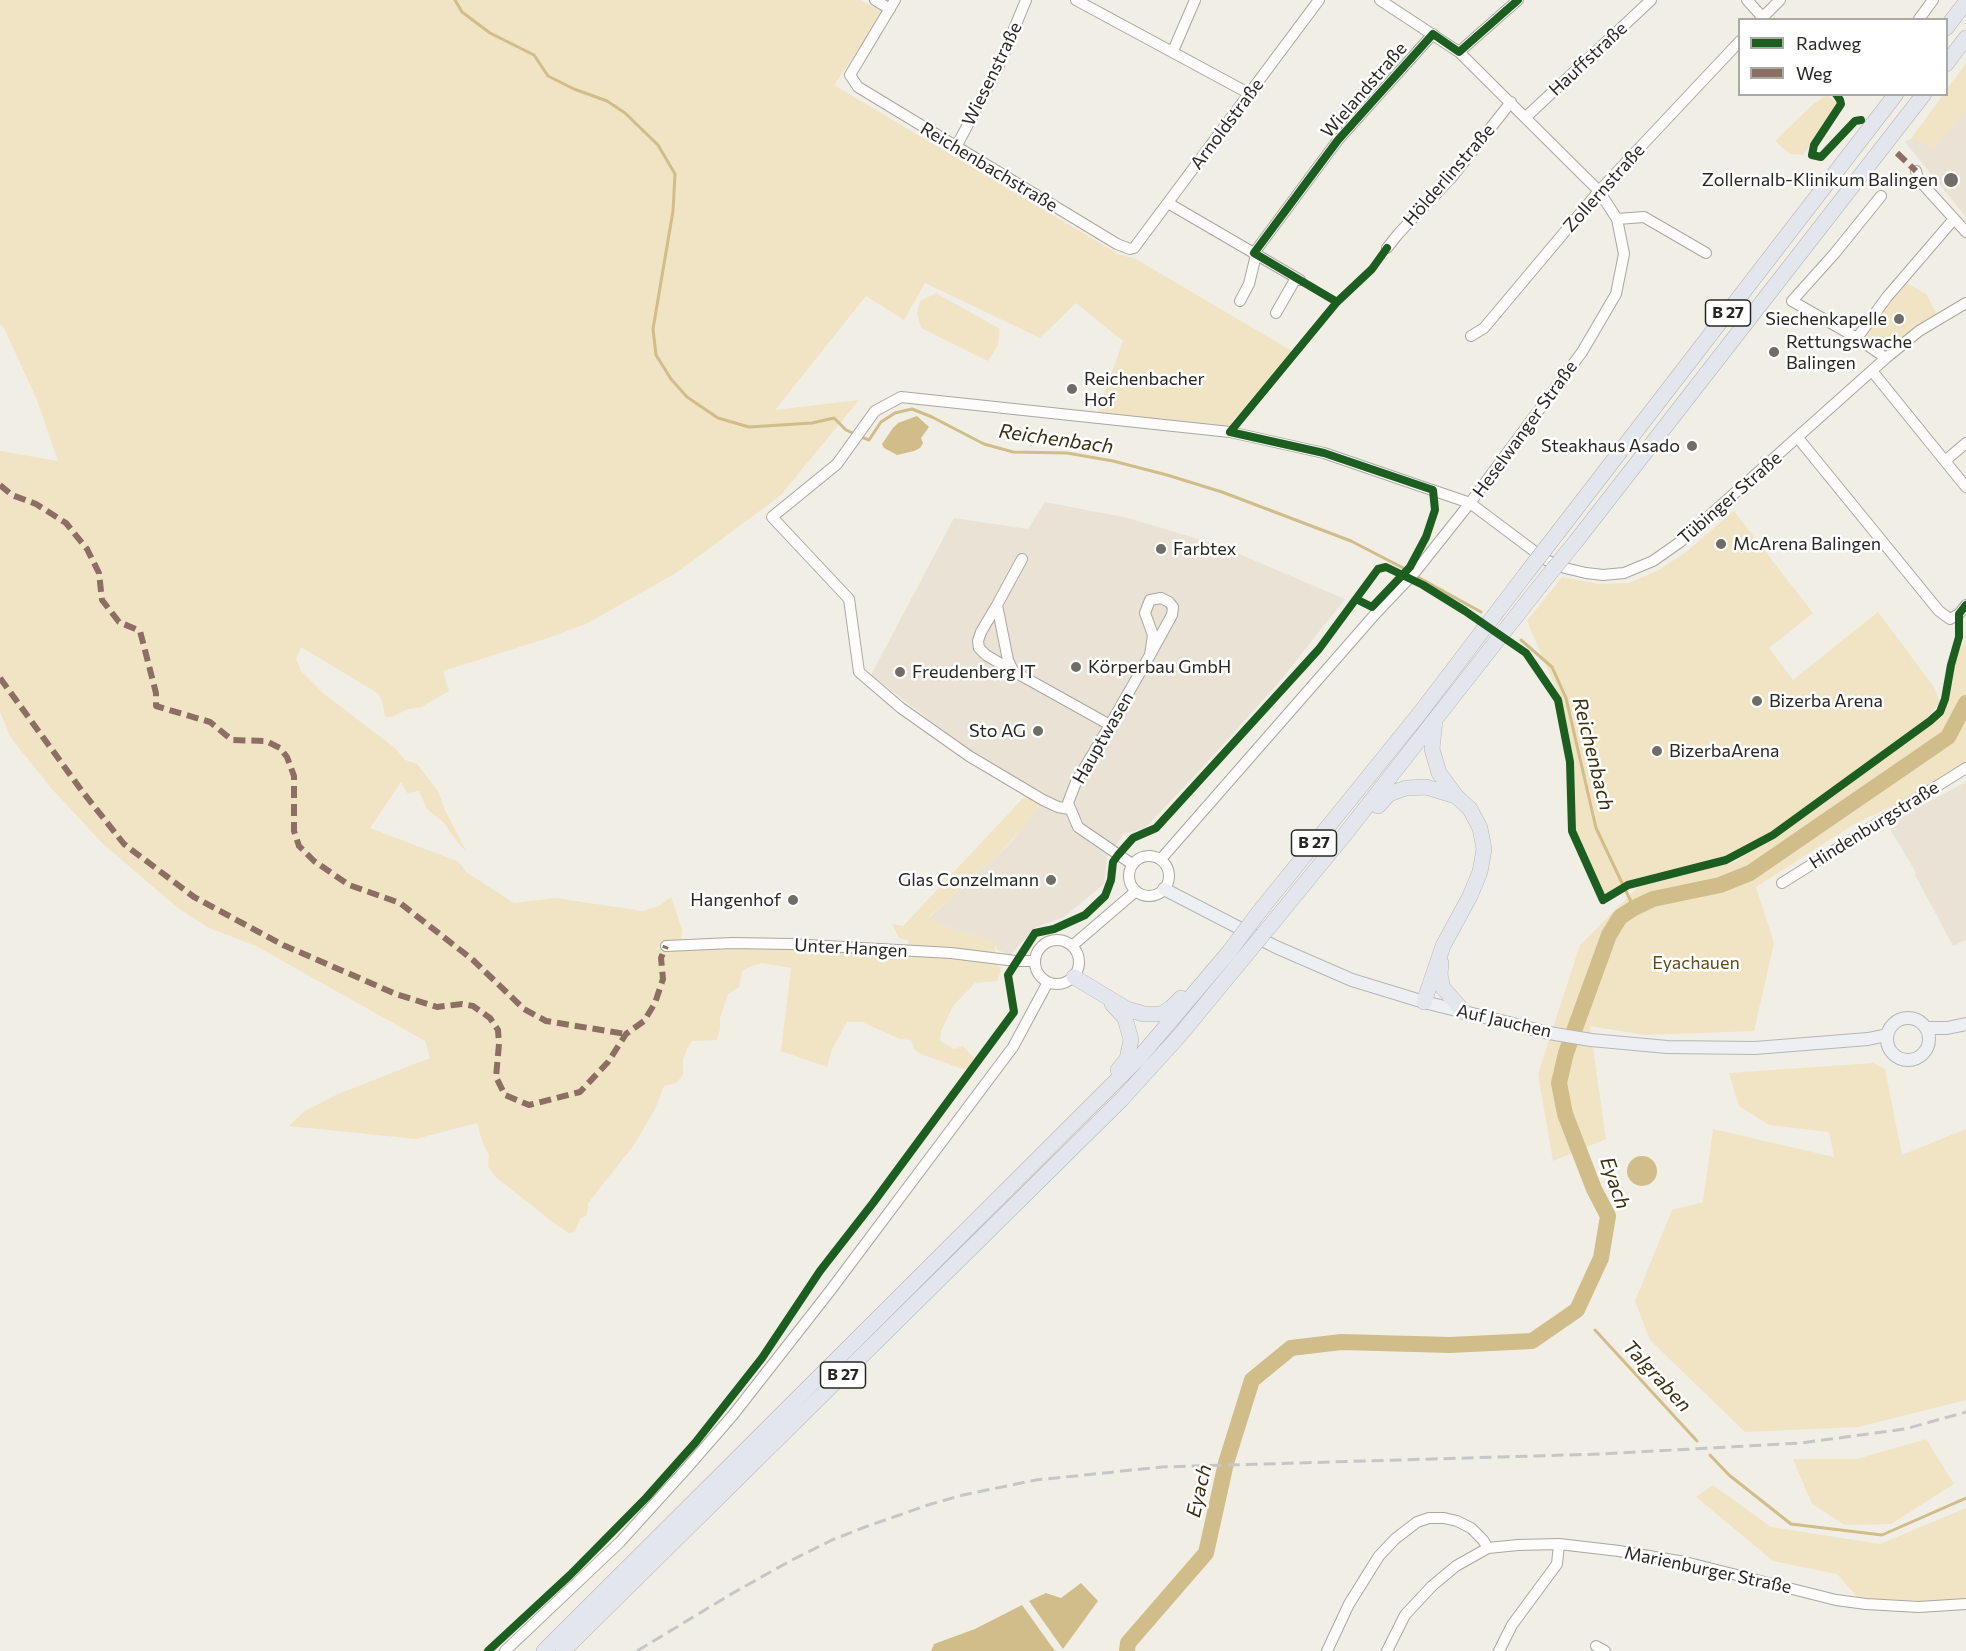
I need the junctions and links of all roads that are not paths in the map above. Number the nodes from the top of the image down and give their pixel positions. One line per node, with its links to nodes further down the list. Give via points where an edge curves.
1 (875, 0): 13 (street)
2 (1026, 0): 28 (street, Wiesenstraße, via 998,68)
3 (1076, 0): 20 (street)
4 (1195, 0): 20 (street)
5 (1319, 0): 23 (street, Arnoldstraße)
6 (1380, 0): 17 (street, Heselwanger Straße)
7 (1518, 0): 21 (street)
8 (1651, 0): 27 (street, Hauffstraße)
9 (1747, 0): 14 (street)
10 (1780, 0): 14 (street)
11 (1933, 0): 15 (street)
12 (1966, 2): 16 (highway)
13 (893, 4): 28 (street, Reichenbachstraße, via 850,75 858,87)
14 (1763, 18)
15 (1920, 18)
16 (1948, 27)
17 (1432, 34): 21 (street, Heselwanger Straße); 39 (street, Wielandstraße, via 1338,140)
18 (1966, 38): 22 (highway)
19 (1738, 43): 30 (street, Zollernstraße)
20 (1173, 51): 23 (street)
21 (1459, 52): 26 (street, Heselwanger Straße)
22 (1948, 63)
23 (1250, 94): 32 (street, Arnoldstraße)
24 (1894, 96): 71 (highway, B 27, bridge, via 1419,713 1259,912)
25 (1922, 96): 57 (highway, B 27, bridge)
26 (1511, 102): 27 (street, Heselwanger Straße); 37 (street, Hölderlinstraße, via 1452,177)
27 (1526, 117): 30 (street, Heselwanger Straße)
28 (956, 147): 36 (street, Reichenbachstraße, via 1117,244)
29 (1916, 171): 34 (street, via 1918,179)
30 (1599, 191): 33 (street, Heselwanger Straße); 43 (street, Zollernstraße, via 1484,328)
31 (1881, 196): 44 (street, via 1792,301)
32 (1168, 203): 36 (street, Arnoldstraße); 39 (street)
33 (1617, 219): 38 (street, via 1644,218); 51 (street, Heselwanger Straße, via 1624,254 1616,294 1582,352)
34 (1954, 219): 35 (street); 44 (street)
35 (1966, 232)
36 (1134, 248)
37 (1387, 248)
38 (1706, 253)
39 (1255, 254): 40 (street, via 1249,284); 42 (street, via 1298,279)
40 (1240, 301)
41 (1966, 303): 45 (street, Tübinger Straße, via 1919,331)
42 (1276, 313)
43 (1471, 336)
44 (1857, 338): 45 (street)
45 (1886, 358): 46 (street, Tübinger Straße)
46 (1872, 371): 47 (street, Tübinger Straße); 49 (street)
47 (1798, 438): 51 (street, Tübinger Straße, via 1680,542 1653,561 1624,573 1586,573 1546,560); 54 (street, via 1939,611 1950,619)
48 (1966, 443): 49 (street)
49 (1946, 460): 50 (street)
50 (1966, 487)
51 (1470, 503): 61 (street, Tübinger Straße, via 1324,453 1218,430 901,397 875,411 837,464 772,517 849,599 859,672 901,708 969,756 1043,800); 63 (street, Heselwanger Straße, via 1403,586)
52 (1022, 559): 53 (street)
53 (997, 605): 56 (street); 56 (street, via 981,632 979,648)
54 (1962, 609)
55 (1150, 655): 55 (street, Hauptwasen, via 1172,615 1173,607 1161,598 1150,600 1145,613 1153,635); 58 (street, Hauptwasen)
56 (1013, 670): 58 (street)
57 (1435, 720): 60 (highway, via 1432,749 1439,773); 62 (highway, B 27)
58 (1110, 725): 61 (street, Hauptwasen, via 1076,782)
59 (1966, 768): 65 (street, Hindenburgstraße)
60 (1456, 796): 62 (highway, via 1426,787 1406,788 1389,794 1364,821); 70 (highway, via 1480,828 1484,849 1470,896)
61 (1069, 809): 64 (street, via 1078,827)
62 (1346, 833): 71 (highway, B 27, bridge, via 1274,921)
63 (1161, 859): 64 (street, via 1147,855); 66 (street, via 1169,872)
64 (1132, 864): 67 (street, via 1129,879)
65 (1782, 883)
66 (1164, 889): 67 (street, via 1150,896); 77 (main road, Auf Jauchen, via 1298,957 1352,980)
67 (1136, 891): 69 (street)
68 (666, 946): 72 (street, Unter Hangen, via 789,944)
69 (1072, 946): 72 (street, via 1059,941 1046,944); 74 (street, via 1079,958)
70 (1443, 946): 77 (highway); 78 (highway, via 1443,988)
71 (1235, 956): 73 (highway, B 27); 88 (highway, B 27, via 1180,1035 1122,1099)
72 (1035, 961): 75 (street)
73 (1214, 969): 76 (highway, via 1161,1014 1126,1009); 82 (highway, B 27, via 1139,1058)
74 (1074, 977): 75 (street, via 1062,984); 76 (highway)
75 (1048, 982): 86 (street, via 1013,1047 733,1415 620,1542)
76 (1104, 996): 82 (highway, via 1125,1018 1131,1040 1127,1059)
77 (1424, 1002): 78 (main road, Auf Jauchen)
78 (1464, 1012): 81 (main road, Auf Jauchen, via 1549,1033 1666,1047 1755,1048 1868,1039)
79 (1966, 1024): 80 (main road)
80 (1928, 1033): 81 (main road, via 1918,1020 1901,1019 1892,1025); 81 (main road, via 1925,1052 1915,1059 1897,1057)
81 (1888, 1042)
82 (1092, 1105): 87 (highway, B 27)
83 (1559, 1544): 84 (street, Marienburger Straße); 85 (street, Marienburger Straße, via 1685,1562 1866,1604); 91 (street, via 1557,1564 1512,1625)
84 (1488, 1548): 89 (street, via 1471,1528 1457,1521 1429,1518 1417,1522 1379,1556 1349,1604); 90 (street, Marienburger Straße, via 1456,1566 1432,1586 1405,1615)
85 (1966, 1605)
86 (506, 1651)
87 (544, 1651)
88 (563, 1651)
89 (1327, 1651)
90 (1387, 1651)
91 (1499, 1651)

